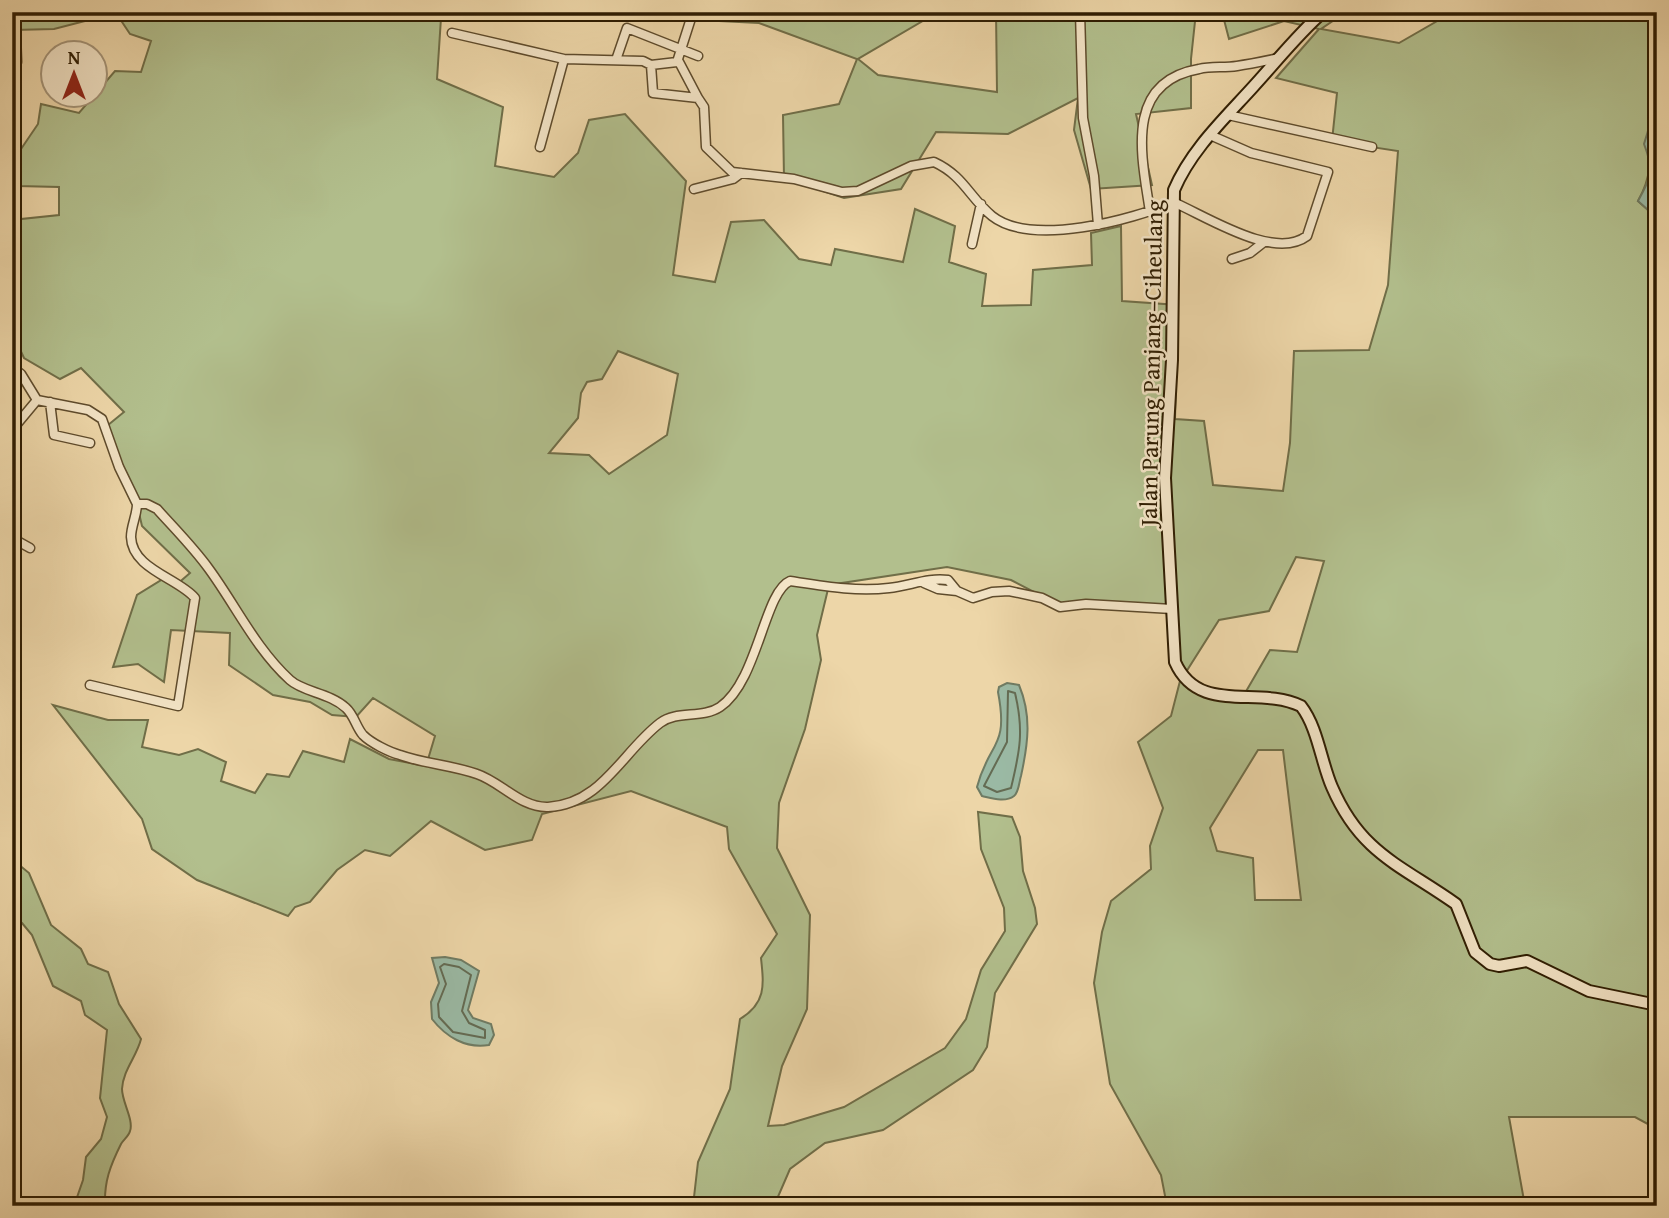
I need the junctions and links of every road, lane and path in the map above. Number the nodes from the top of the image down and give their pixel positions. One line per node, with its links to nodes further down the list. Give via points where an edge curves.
1 (693, 12): 6 (street)
2 (1080, 12): 24 (street, via 1083,118)
3 (1323, 12): 8 (street, Jalan Parung Panjang–Ciheulang)
4 (452, 33): 9 (street)
5 (16, 34): 13 (street, via 17,62)
6 (682, 50): 7 (street); 10 (street, via 626,27); 11 (street)
7 (698, 56)
8 (1279, 58): 15 (street, Jalan Parung Panjang–Ciheulang); 23 (street, via 1199,68 1160,89 1147,107 1140,142)
9 (564, 59): 10 (street); 17 (street)
10 (616, 60): 12 (street)
11 (678, 60): 12 (street, via 672,65); 14 (street)
12 (651, 65): 14 (street, via 653,93)
13 (12, 72)
14 (698, 98): 19 (street, via 704,107 706,147 726,169)
15 (1228, 115): 16 (street, Jalan Parung Panjang–Ciheulang); 18 (street)
16 (1210, 135): 21 (street, Jalan Parung Panjang–Ciheulang, via 1182,173); 25 (street, via 1251,153 1328,172 1307,236 1282,244)
17 (540, 147)
18 (1372, 148)
19 (741, 173): 20 (street); 22 (street, via 794,179 849,193 911,166 934,162 960,178)
20 (694, 189)
21 (1173, 202): 23 (street); 25 (street); 36 (street, Jalan Parung Panjang–Ciheulang, via 1172,360 1165,478)
22 (981, 204): 24 (street, via 996,218 1016,226 1048,230); 26 (street)
23 (1150, 212): 24 (street)
24 (1098, 225)
25 (1264, 242): 27 (street)
26 (972, 244)
27 (1232, 259)
28 (12, 367): 29 (street, via 21,373)
29 (37, 400): 30 (street); 31 (street)
30 (50, 402): 32 (street, via 54,435); 33 (street, via 88,410 102,419)
31 (12, 429)
32 (90, 443)
33 (138, 504): 36 (street, via 157,509 209,568 278,668 293,683 345,706 364,736 400,755 496,781 524,801 547,807 593,792 665,720 709,713 726,701 762,638 771,601 790,581 864,590 937,578 948,580 957,591 973,598 992,592 1020,592 1060,607); 37 (street, via 131,533 133,546 146,564 195,598 178,706)
34 (12, 538): 35 (street)
35 (30, 548)
36 (1172, 609): 38 (street, Jalan Parung Panjang–Ciheulang, via 1175,662 1188,683 1209,694 1301,706 1350,821 1381,856 1456,904 1481,959 1499,966 1527,961 1589,991)
37 (90, 685)
38 (1657, 1005)

